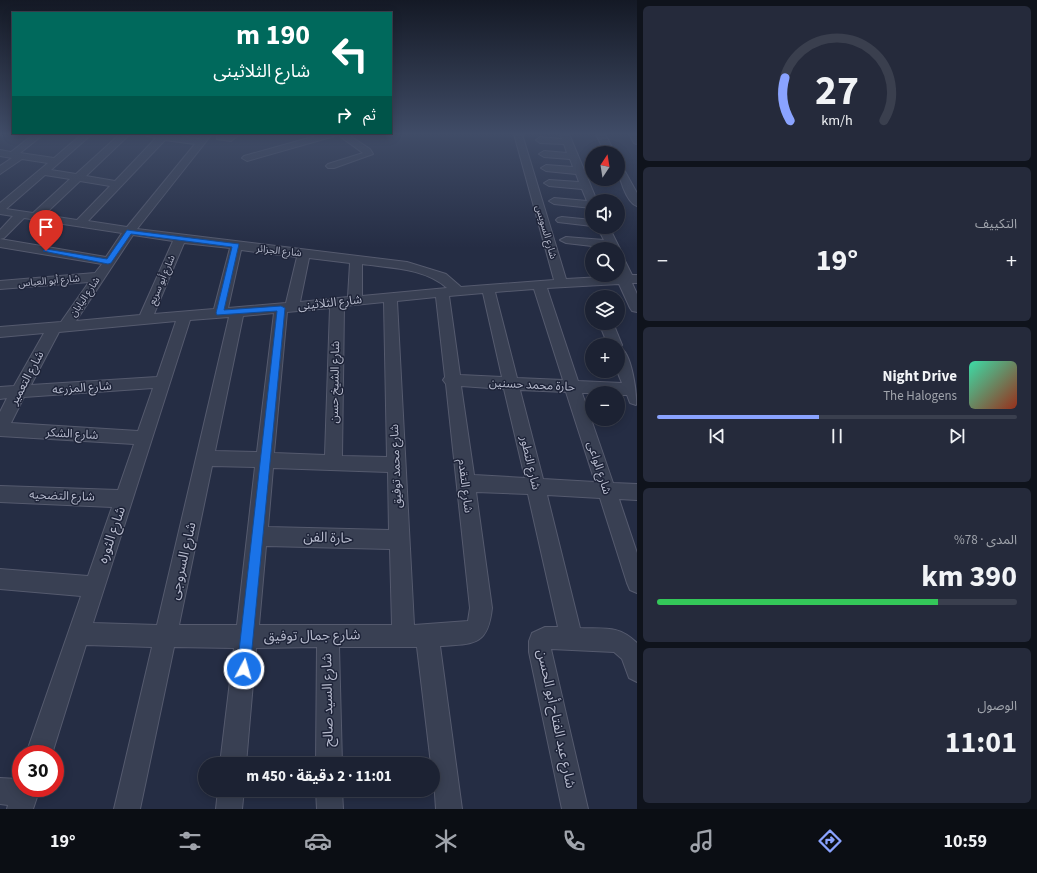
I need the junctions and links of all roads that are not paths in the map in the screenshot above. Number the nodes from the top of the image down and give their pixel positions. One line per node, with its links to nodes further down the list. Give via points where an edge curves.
1 (580, 171): 11 (street)
2 (43, 172): 7 (street); 18 (street)
3 (85, 172): 7 (street)
4 (129, 172): 10 (street)
5 (178, 172): 24 (street, شارع اليابان)
6 (529, 172): 38 (street, شارع السويس)
7 (78, 178): 10 (street); 20 (street)
8 (625, 181): 16 (street)
9 (549, 183): 12 (street)
10 (117, 184): 23 (street)
11 (585, 184)
12 (585, 186)
13 (586, 186): 14 (street)
14 (589, 194)
15 (554, 201): 17 (street)
16 (637, 203)
17 (585, 204)
18 (0, 210): 19 (street, شارع الجزائر)
19 (21, 215): 20 (street, شارع الجزائر); 25 (street)
20 (35, 217): 23 (street, شارع الجزائر)
21 (562, 220): 22 (street)
22 (585, 222)
23 (79, 224): 24 (street, شارع الجزائر)
24 (129, 232): 26 (street, شارع الجزائر); 33 (street, شارع اليابان)
25 (0, 236)
26 (180, 239): 30 (street, شارع الجزائر); 51 (street, شارع أبو سريع)
27 (566, 240): 28 (street)
28 (585, 242)
29 (0, 243): 33 (street)
30 (236, 246): 31 (street, شارع الجزائر); 49 (street, شارع السروجى)
31 (304, 253): 32 (street, شارع الجزائر); 47 (street)
32 (356, 259): 43 (street, شارع الجزائر, via 425,270 442,277); 45 (street)
33 (108, 262): 35 (street, شارع اليابان)
34 (625, 271): 36 (street)
35 (98, 277): 39 (street, شارع أبو العباس); 52 (street, شارع اليابان)
36 (630, 280): 37 (street, شارع الثلاثينى); 48 (street)
37 (590, 283): 38 (street, شارع الثلاثينى); 42 (street)
38 (561, 284): 40 (street, شارع الثلاثينى)
39 (0, 285)
40 (539, 285): 41 (street, شارع الثلاثينى); 58 (street, شارع الواعى)
41 (488, 288): 43 (street, شارع الثلاثينى); 57 (street, شارع التطور)
42 (592, 290)
43 (449, 291): 44 (street, شارع الثلاثينى); 55 (street, شارع التقدم)
44 (390, 297): 45 (street, شارع الثلاثينى); 67 (street, شارع محمد توفيق)
45 (355, 300): 46 (street, شارع الثلاثينى)
46 (337, 302): 47 (street, شارع الثلاثينى); 66 (street, شارع الشيخ حسن)
47 (287, 307): 49 (street, شارع الثلاثينى); 65 (street)
48 (637, 308)
49 (228, 313): 50 (street, شارع الثلاثينى); 64 (street, شارع السروجى)
50 (185, 316): 51 (street, شارع الثلاثينى); 56 (street, شارع الثوره)
51 (145, 320): 52 (street, شارع الثلاثينى)
52 (60, 328): 53 (street, شارع الثلاثينى); 59 (street, شارع التعمير)
53 (0, 332)
54 (625, 369): 61 (street)
55 (451, 380): 57 (street, حارة محمد حسنين); 68 (street, شارع التقدم)
56 (163, 382): 59 (street, شارع المزرعه); 63 (street, شارع الثوره)
57 (512, 384): 58 (street, حارة محمد حسنين); 69 (street, شارع التطور)
58 (573, 387): 61 (street, حارة محمد حسنين); 70 (street, شارع الواعى)
59 (21, 392): 60 (street, شارع المزرعه); 62 (street, شارع التعمير)
60 (0, 393)
61 (636, 394)
62 (0, 428): 63 (street, شارع الشكر)
63 (144, 438): 73 (street, شارع الثوره)
64 (206, 458): 65 (street); 82 (street, شارع السروجى)
65 (266, 460): 66 (street); 74 (street)
66 (333, 462): 67 (street)
67 (396, 465): 75 (street, شارع محمد توفيق)
68 (465, 483): 69 (street); 80 (street, شارع التقدم, via 481,617 479,625 473,632)
69 (536, 486): 70 (street); 84 (street, شارع التطور)
70 (606, 490): 71 (street); 77 (street, شارع الواعى)
71 (637, 492)
72 (0, 494): 73 (street, شارع التضحيه)
73 (124, 499): 78 (street, شارع الثوره)
74 (257, 536): 75 (street, حارة الفن); 83 (street)
75 (399, 540): 80 (street, شارع محمد توفيق)
76 (1, 581): 78 (street)
77 (637, 583)
78 (94, 587): 79 (street, شارع الثوره)
79 (78, 634): 82 (street, شارع جمال توفيق); 86 (street, شارع الثوره)
80 (415, 635): 81 (street, شارع جمال توفيق); 96 (street, شارع محمد توفيق)
81 (328, 636): 83 (street, شارع جمال توفيق); 88 (street, شارع السيد صالح)
82 (166, 637): 83 (street, شارع جمال توفيق); 93 (street, شارع السروجى)
83 (247, 637): 87 (street)
84 (562, 638): 85 (street, via 619,641 630,652); 97 (street, شارع عبد الفتاح أبو الحسن, via 545,638 538,646)
85 (637, 670)
86 (42, 745)
87 (235, 757)
88 (329, 757)
89 (0, 791): 90 (street)
90 (12, 794)
91 (230, 797): 94 (street)
92 (329, 797): 95 (street)
93 (127, 809)
94 (229, 809)
95 (330, 809)
96 (449, 809)
97 (575, 809)

